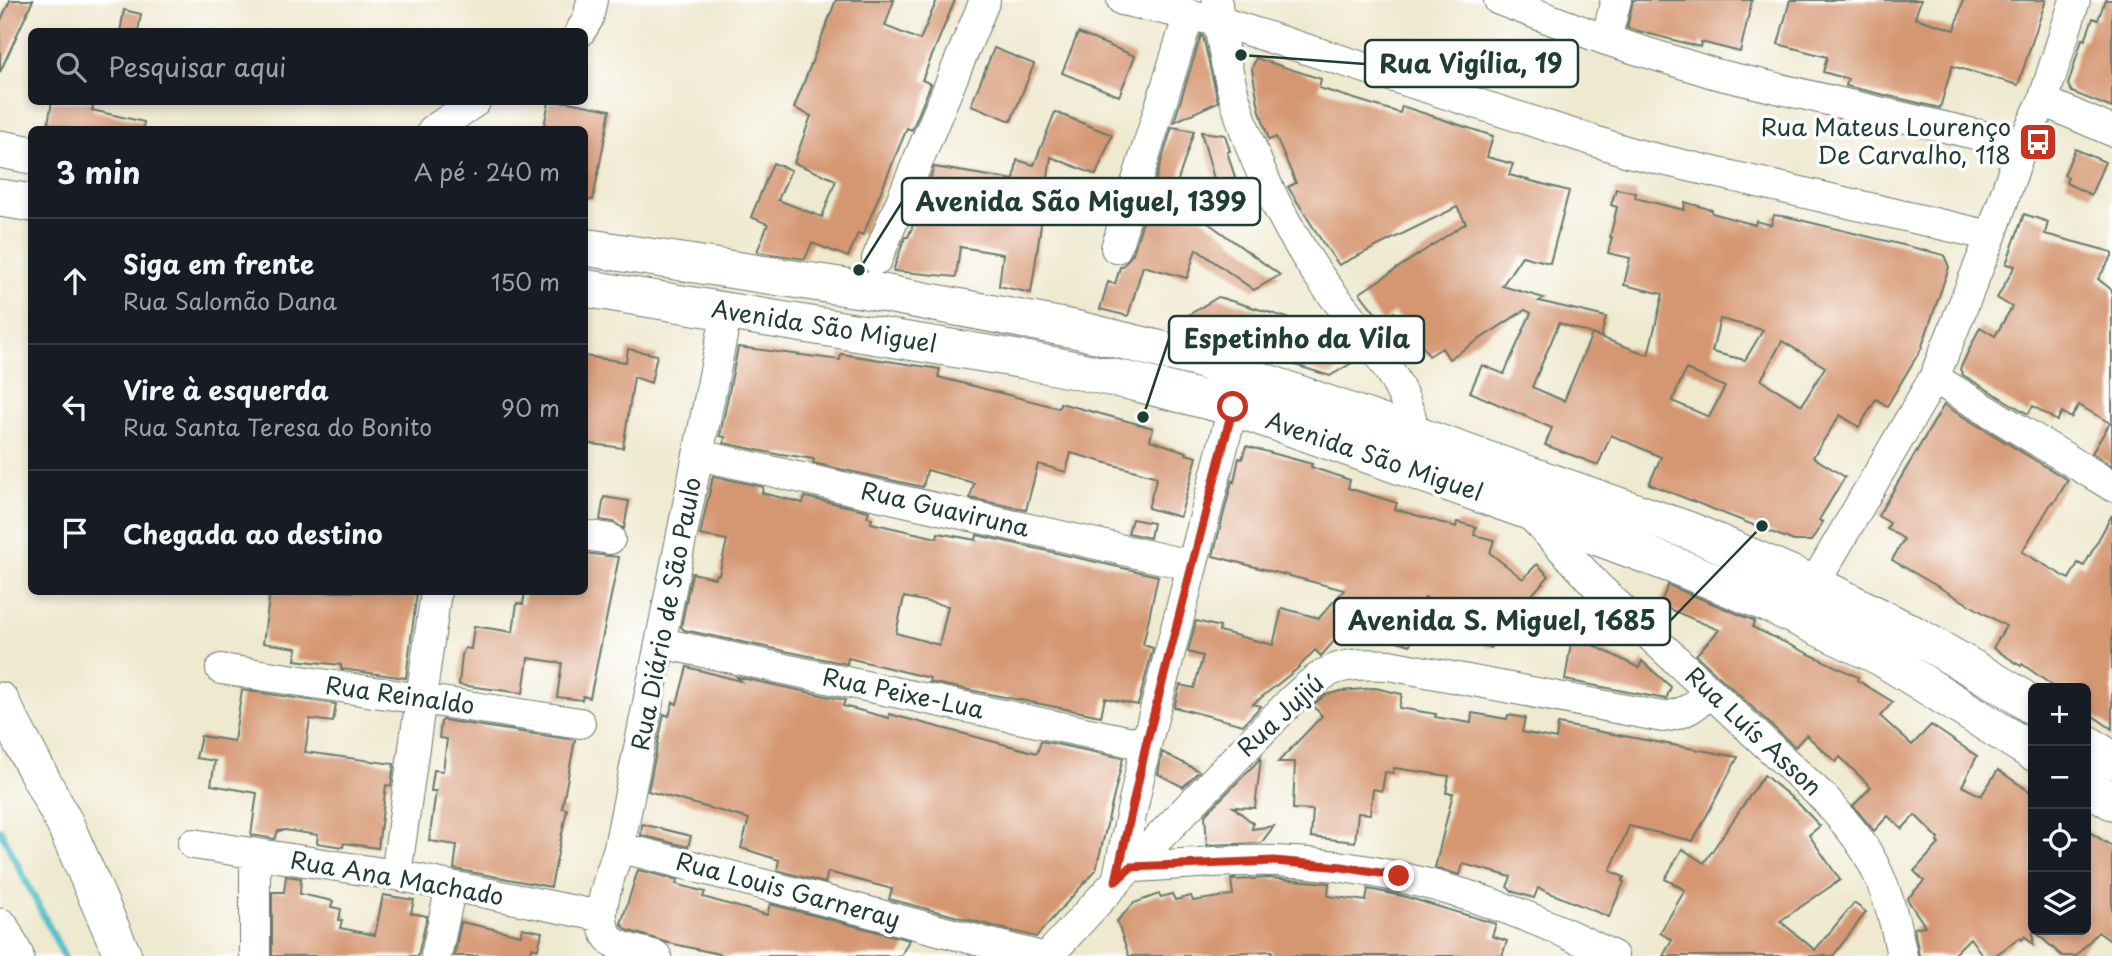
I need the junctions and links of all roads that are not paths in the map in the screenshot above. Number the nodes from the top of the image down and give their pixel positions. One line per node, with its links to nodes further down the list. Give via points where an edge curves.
1 (592, 0): 9 (street)
2 (985, 0): 23 (street)
3 (1122, 0): 8 (street)
4 (1499, 0): 10 (street)
5 (1616, 0): 10 (street)
6 (2075, 0): 11 (street)
7 (1217, 11): 8 (street); 20 (street, via 1632,153); 28 (street, via 1235,101 1254,158 1313,267 1407,401)
8 (1189, 14): 22 (street)
9 (582, 28)
10 (1606, 40): 17 (street)
11 (2043, 101): 14 (street); 17 (street)
12 (470, 105): 13 (street)
13 (439, 126)
14 (2112, 131)
15 (0, 149): 16 (main road)
16 (28, 154)
17 (2017, 158): 20 (street)
18 (0, 198): 19 (main road)
19 (28, 202)
20 (1991, 236): 26 (street)
21 (588, 248): 28 (main road, Avenida São Miguel, via 866,290 1079,330 1199,359)
22 (1116, 248)
23 (877, 259)
24 (588, 290): 25 (main road, Avenida São Miguel)
25 (727, 311): 27 (main road, Avenida São Miguel, via 1025,360); 29 (street, Rua Diário de São Paulo)
26 (1934, 378): 31 (street); 34 (street)
27 (1233, 407): 30 (main road, Avenida São Miguel); 33 (street)
28 (1416, 436): 30 (street); 34 (main road, Avenida São Miguel, via 1690,531)
29 (699, 455): 33 (street, Rua Guaviruna); 36 (street, Rua Diário de São Paulo)
30 (1418, 472): 32 (main road, Avenida São Miguel)
31 (2112, 486)
32 (1526, 510): 38 (street, Rua Luís Asson, via 1598,587); 45 (main road, Avenida São Miguel, via 1776,607 1881,657)
33 (1190, 565): 43 (street)
34 (1814, 584): 40 (main road, Avenida São Miguel, via 1915,635)
35 (436, 595): 39 (street)
36 (661, 643): 43 (street, Rua Peixe-Lua); 50 (street, Rua Diário de São Paulo)
37 (221, 669): 39 (street, Rua Reinaldo)
38 (1711, 692): 52 (street, Rua Jujiú, via 1693,708 1662,717 1389,665 1345,665 1305,687); 65 (street, Rua Luís Asson, via 1826,801 1859,840 1881,879)
39 (421, 699): 41 (street, Rua Reinaldo); 53 (street)
40 (2028, 702)
41 (580, 723)
42 (4, 726): 58 (main road, via 65,824)
43 (1146, 745): 52 (street)
44 (2091, 746): 46 (main road)
45 (2028, 749)
46 (2112, 760)
47 (2091, 788): 48 (main road)
48 (2112, 801)
49 (193, 844): 51 (street, Rua Ana Machado)
50 (619, 847): 55 (street, Rua Diário de São Paulo); 62 (street, Rua Louis Garneray)
51 (255, 855): 53 (street, Rua Ana Machado); 59 (street)
52 (1124, 874): 63 (street, Rua Jujiú); 64 (street, via 1274,861 1399,876 1481,899)
53 (396, 875): 54 (street, Rua Ana Machado)
54 (451, 886): 55 (street, Rua Ana Machado); 60 (street)
55 (600, 916): 61 (street, via 603,931 618,945)
56 (0, 927): 57 (main road)
57 (15, 956)
58 (122, 956)
59 (255, 956)
60 (436, 956)
61 (656, 956)
62 (1038, 956)
63 (1048, 956)
64 (1613, 956)
65 (1902, 956)

